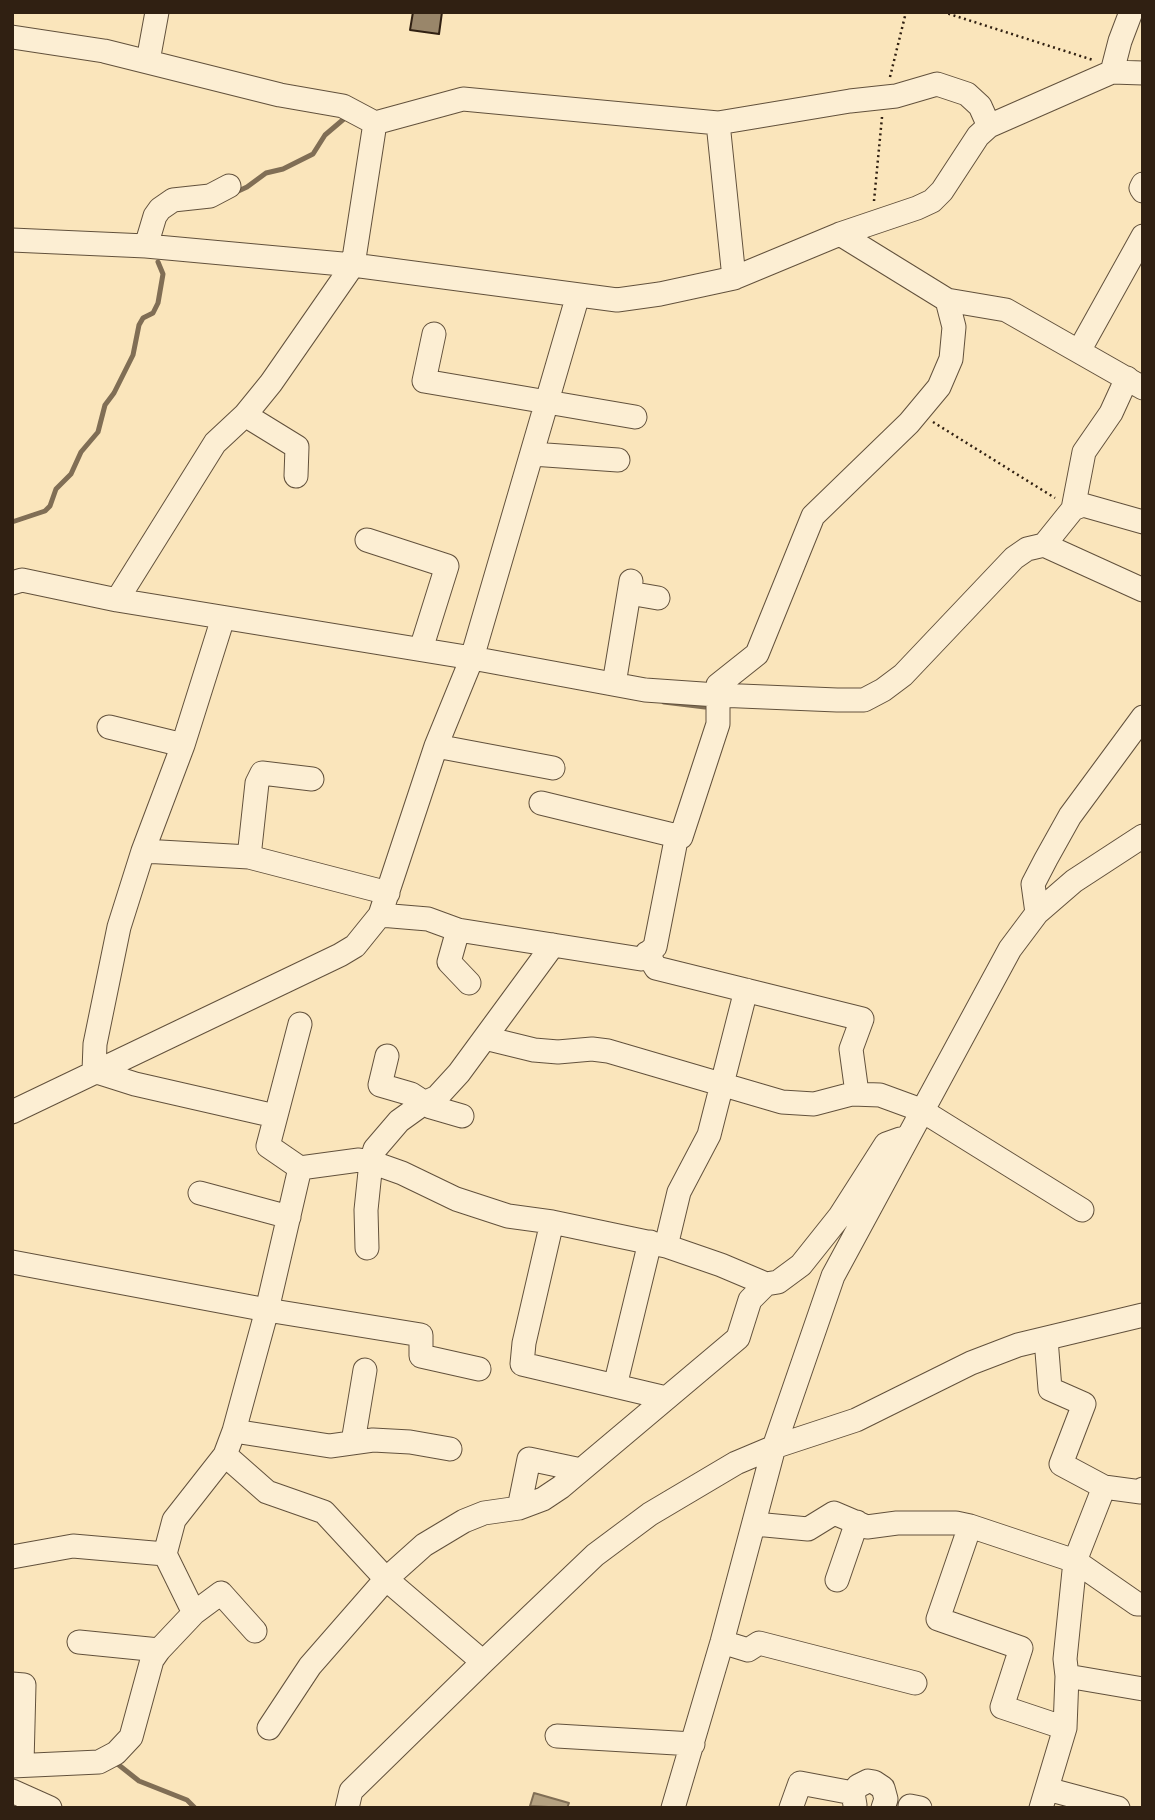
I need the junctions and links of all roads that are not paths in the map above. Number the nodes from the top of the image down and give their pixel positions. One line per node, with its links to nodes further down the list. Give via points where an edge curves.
1 (157, 12): 4 (street)
2 (1131, 12): 5 (street)
3 (12, 37): 4 (street)
4 (148, 61): 7 (street, via 343,106)
5 (1112, 72): 6 (street); 9 (street)
6 (1143, 73)
7 (375, 123): 8 (street, via 463,99); 17 (street)
8 (718, 123): 9 (street, via 896,96 937,84 967,94 980,106); 18 (street)
9 (989, 125): 13 (street, via 932,201)
10 (1143, 184): 12 (street)
11 (229, 186): 16 (street, via 210,196 166,204 155,216)
12 (1143, 191)
13 (840, 234): 18 (street); 20 (street)
14 (1143, 236): 22 (street)
15 (12, 240): 16 (street)
16 (146, 246): 17 (street)
17 (353, 265): 19 (street); 25 (street)
18 (734, 278): 19 (street, via 617,300)
19 (578, 295): 24 (street)
20 (947, 300): 22 (street, via 1006,310); 42 (street, via 954,327 951,359 939,387 813,516 757,654 718,685)
21 (434, 334): 24 (street, via 424,381)
22 (1079, 351): 23 (street)
23 (1135, 383): 30 (street, via 1084,452)
24 (545, 402): 26 (street); 27 (street)
25 (245, 415): 29 (street, via 297,447); 37 (street, via 215,443)
26 (635, 417)
27 (532, 454): 28 (street); 40 (street)
28 (618, 460)
29 (296, 475)
30 (1073, 509): 31 (street, via 1083,505); 33 (street)
31 (1143, 522)
32 (367, 540): 39 (street, via 447,566)
33 (1044, 545): 35 (street); 42 (street, via 1014,558 903,675 864,699)
34 (12, 583): 37 (street, via 22,580)
35 (1143, 590)
36 (658, 598): 41 (street, via 630,587)
37 (117, 600): 38 (street)
38 (223, 618): 39 (street); 45 (street)
39 (421, 649): 40 (street)
40 (472, 658): 41 (street); 46 (street)
41 (614, 684): 42 (street)
42 (717, 695): 50 (street, via 718,724)
43 (1143, 717): 55 (street, via 1070,816 1046,859 1033,884)
44 (109, 727): 45 (street)
45 (183, 745): 52 (street)
46 (443, 747): 47 (street); 54 (street)
47 (553, 768)
48 (312, 779): 53 (street, via 262,773)
49 (541, 803): 50 (street)
50 (681, 836): 59 (street, via 676,839 655,947)
51 (1143, 836): 55 (street, via 1074,881)
52 (143, 851): 53 (street); 65 (street, via 119,927 95,1044)
53 (249, 857): 54 (street)
54 (388, 893): 56 (street)
55 (1037, 913): 69 (street, via 1010,949)
56 (380, 915): 57 (street, via 428,919); 65 (street, via 355,946 340,955)
57 (458, 930): 58 (street); 60 (street, via 449,962)
58 (553, 945): 59 (street, via 641,959); 63 (street)
59 (648, 953): 61 (street, via 656,968)
60 (469, 983)
61 (746, 990): 66 (street); 67 (street, via 862,1019 851,1049)
62 (300, 1024): 72 (street)
63 (485, 1038): 66 (street, via 534,1051 608,1051); 68 (street, via 437,1097)
64 (387, 1056): 68 (street, via 380,1085)
65 (94, 1071): 70 (street); 72 (street)
66 (721, 1084): 67 (street, via 801,1104); 80 (street, via 709,1135)
67 (857, 1093): 69 (street, via 880,1095)
68 (424, 1103): 71 (street); 74 (street, via 399,1121 375,1149)
69 (921, 1110): 73 (street); 77 (street)
70 (12, 1112)
71 (462, 1115)
72 (275, 1116): 75 (street, via 268,1146)
73 (906, 1137): 83 (street, via 886,1144 840,1216 801,1265 778,1282); 93 (street, via 833,1276)
74 (371, 1162): 75 (street); 79 (street, via 456,1199 508,1216); 81 (street)
75 (300, 1168): 78 (street)
76 (200, 1193): 78 (street)
77 (1082, 1210)
78 (289, 1217): 84 (street)
79 (552, 1222): 80 (street); 89 (street, via 522,1364)
80 (658, 1244): 83 (street); 89 (street)
81 (368, 1248)
82 (12, 1262): 84 (street)
83 (766, 1284): 90 (street, via 750,1300 738,1338)
84 (267, 1310): 87 (street, via 421,1335 421,1356); 91 (street)
85 (1143, 1315): 86 (street)
86 (1046, 1339): 93 (street, via 971,1363 856,1420); 97 (street, via 1050,1389 1084,1404 1061,1464)
87 (479, 1369)
88 (365, 1370): 92 (street)
89 (615, 1386): 90 (street)
90 (666, 1398): 96 (street)
91 (234, 1431): 92 (street, via 330,1446); 95 (street)
92 (354, 1443): 94 (street, via 410,1442)
93 (774, 1447): 101 (street); 114 (street, via 736,1463 650,1514 595,1555)
94 (450, 1449)
95 (225, 1455): 103 (street, via 174,1520); 106 (street, via 267,1492 324,1512)
96 (582, 1470): 99 (street, via 543,1499); 99 (street, via 529,1459)
97 (1104, 1487): 98 (street); 105 (street)
98 (1143, 1489)
99 (519, 1508): 106 (street, via 464,1521 425,1545)
100 (857, 1522): 101 (street, via 834,1513 808,1529); 102 (street, via 867,1527 897,1523); 107 (street)
101 (755, 1524): 112 (street)
102 (970, 1526): 105 (street); 120 (street, via 938,1619 1021,1648 1002,1707)
103 (165, 1554): 104 (street, via 73,1546); 109 (street)
104 (12, 1557)
105 (1075, 1561): 108 (street); 115 (street)
106 (386, 1579): 114 (street); 119 (street, via 310,1666)
107 (837, 1580)
108 (1143, 1604)
109 (194, 1613): 110 (street, via 221,1593); 113 (street)
110 (255, 1631)
111 (79, 1642): 113 (street)
112 (722, 1642): 117 (street, via 748,1650 759,1643); 122 (street)
113 (159, 1650): 123 (street, via 152,1660 131,1737 116,1753 99,1762)
114 (483, 1662): 128 (street, via 351,1791)
115 (1066, 1676): 118 (street); 120 (street)
116 (12, 1684): 123 (street, via 24,1685)
117 (915, 1684)
118 (1143, 1689)
119 (269, 1728)
120 (1065, 1728): 125 (street)
121 (557, 1736): 122 (street)
122 (693, 1744): 129 (street)
123 (17, 1765)
124 (13, 1794): 127 (street)
125 (1044, 1798): 132 (street)
126 (854, 1800): 130 (street, via 800,1783); 131 (street, via 863,1783 874,1782 885,1793)
127 (45, 1807)
128 (347, 1808)
129 (674, 1808)
130 (791, 1808)
131 (883, 1808)
132 (1118, 1808)

